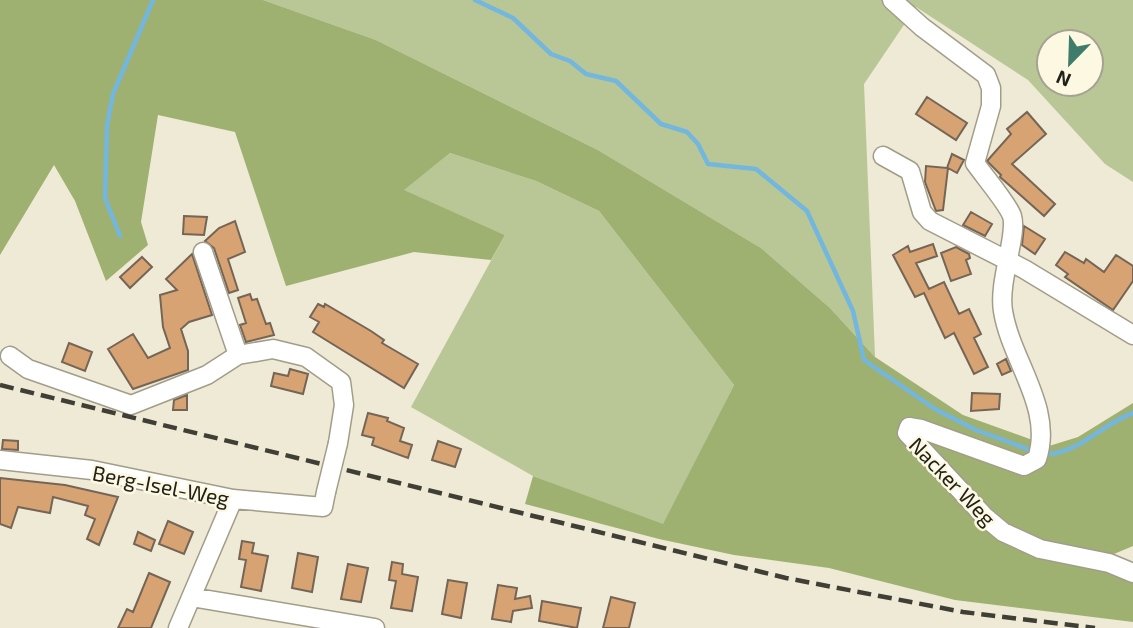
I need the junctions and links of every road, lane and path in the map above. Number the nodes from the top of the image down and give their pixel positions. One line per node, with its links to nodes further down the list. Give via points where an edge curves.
1 (892, 0): 4 (street, Nacker Weg, via 986,75 991,106 975,159 1012,214)
2 (883, 156): 4 (street, via 910,172 926,219)
3 (203, 252): 6 (street)
4 (1005, 260): 5 (street); 10 (street, Nacker Weg, via 1002,296 1009,338 1042,427 1037,459 1021,466 925,430 909,427 907,433 1003,532 1040,549 1109,563)
5 (1133, 335)
6 (238, 355): 7 (street, via 207,375 131,405 28,369); 9 (street, Berg-Isel-Weg, bridge, via 282,349 306,357 341,382 344,405 325,500)
7 (10, 356)
8 (0, 460): 9 (street, Berg-Isel-Weg, via 92,470)
9 (233, 499): 11 (street)
10 (1133, 573)
11 (191, 597): 12 (street); 13 (street)
12 (178, 628)
13 (375, 628)

